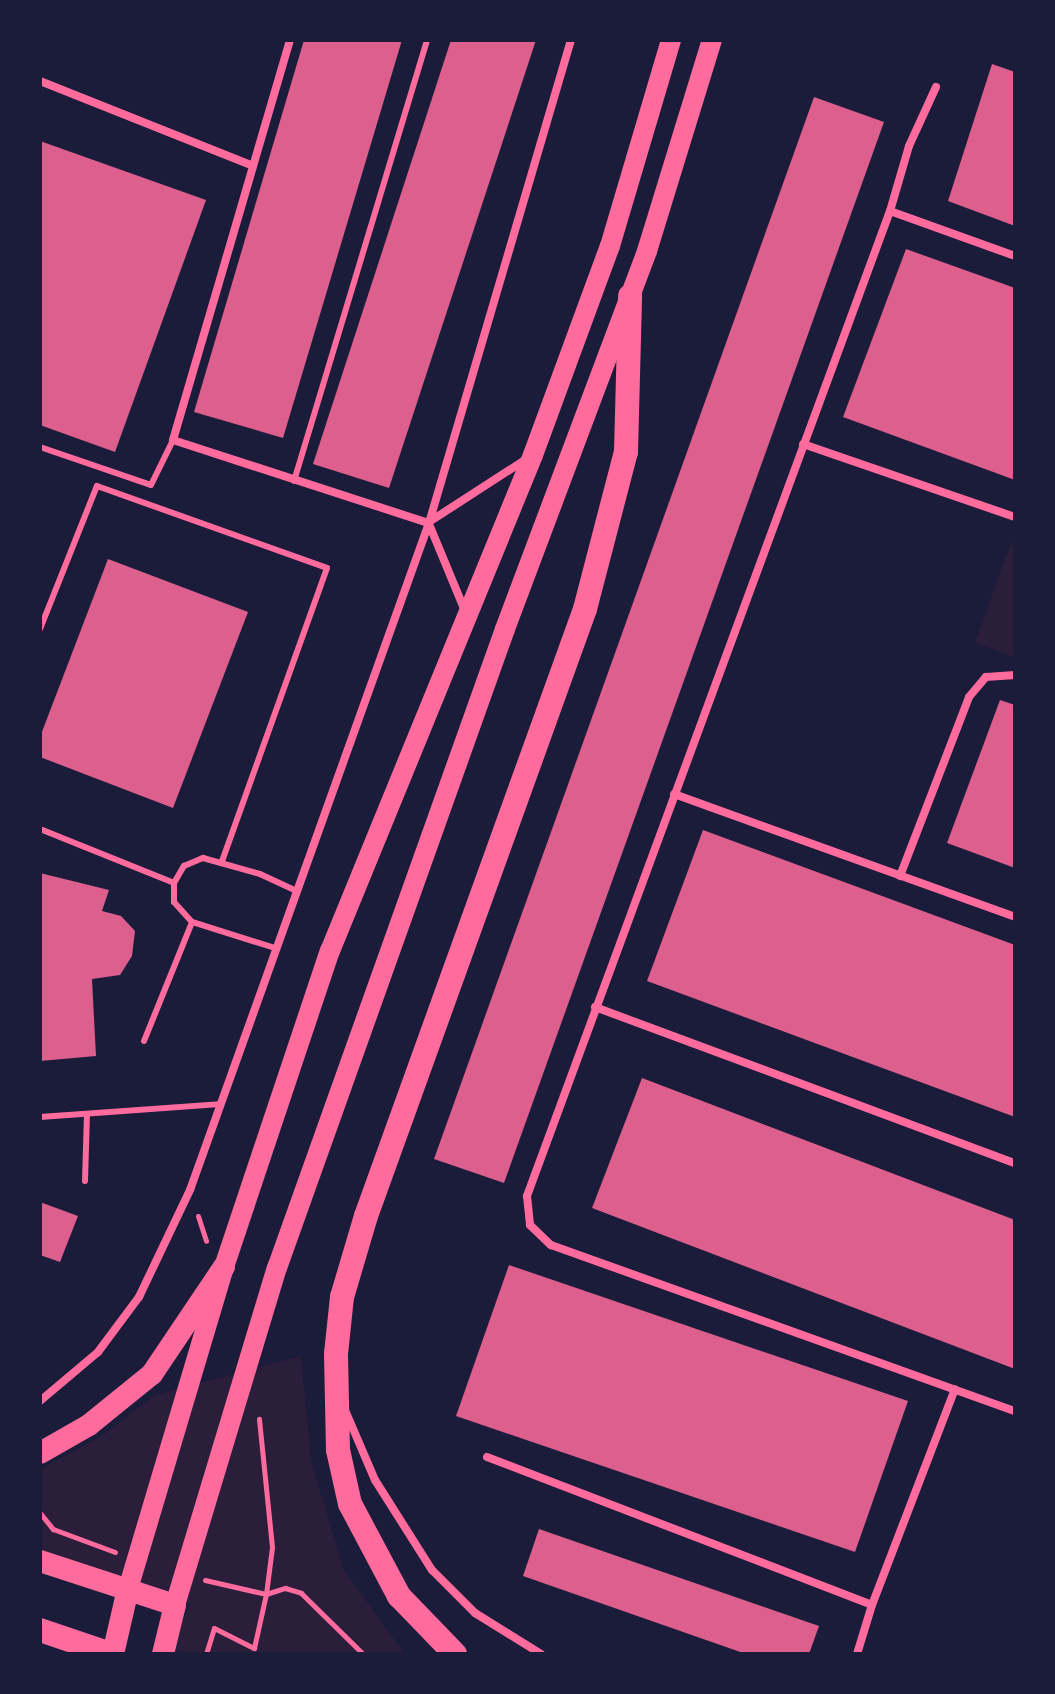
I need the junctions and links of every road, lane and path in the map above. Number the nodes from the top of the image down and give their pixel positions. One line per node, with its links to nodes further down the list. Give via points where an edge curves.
1 (290, 40): 8 (street)
2 (427, 40): 16 (lane)
3 (571, 40): 18 (street)
4 (671, 40): 15 (main road, via 610,246)
5 (712, 40): 11 (main road)
6 (40, 81): 8 (street)
7 (936, 87): 9 (street, via 909,146)
8 (251, 165): 12 (street)
9 (890, 211): 10 (street); 13 (street)
10 (1015, 256)
11 (630, 296): 40 (highway, via 626,452 585,609 366,1216 342,1297); 47 (main road, via 277,1268)
12 (173, 440): 14 (lane, via 151,485); 16 (street)
13 (803, 444): 17 (street); 22 (street)
14 (40, 447)
15 (533, 455): 18 (street); 19 (main road)
16 (294, 481): 18 (street)
17 (1015, 517)
18 (429, 523): 19 (street); 27 (street)
19 (467, 615): 38 (main road, via 330,951)
20 (40, 629): 24 (lane, via 97,486 327,568)
21 (1015, 675): 25 (street, via 986,677 969,697)
22 (674, 794): 25 (street); 31 (street)
23 (40, 829): 26 (lane)
24 (222, 862): 26 (lane, via 203,858 184,866); 27 (lane)
25 (900, 876): 28 (street)
26 (174, 883): 29 (lane, via 174,902)
27 (295, 890): 30 (street)
28 (1015, 917)
29 (192, 922): 30 (lane); 32 (lane)
30 (275, 948): 33 (street)
31 (595, 1007): 36 (street); 39 (street, via 527,1196 530,1225 551,1245)
32 (144, 1041)
33 (220, 1104): 34 (lane); 41 (street, via 190,1190 139,1297 98,1352)
34 (87, 1114): 35 (lane); 37 (lane)
35 (40, 1117)
36 (1015, 1163)
37 (85, 1181)
38 (224, 1267): 43 (highway, via 152,1374 89,1425); 46 (main road)
39 (955, 1389): 42 (street); 48 (street)
40 (338, 1390): 54 (highway, via 338,1450 350,1504 399,1596); 55 (street, via 375,1480 432,1570 475,1613)
41 (40, 1401)
42 (1015, 1411)
43 (40, 1453)
44 (487, 1457): 48 (street)
45 (40, 1561): 46 (highway)
46 (128, 1589): 47 (highway); 51 (highway)
47 (175, 1605): 52 (highway)
48 (872, 1605): 56 (street)
49 (40, 1630): 51 (highway)
50 (254, 1648): 53 (path, via 214,1628)
51 (112, 1654)
52 (163, 1654)
53 (206, 1654)
54 (455, 1654)
55 (541, 1654)
56 (857, 1654)

